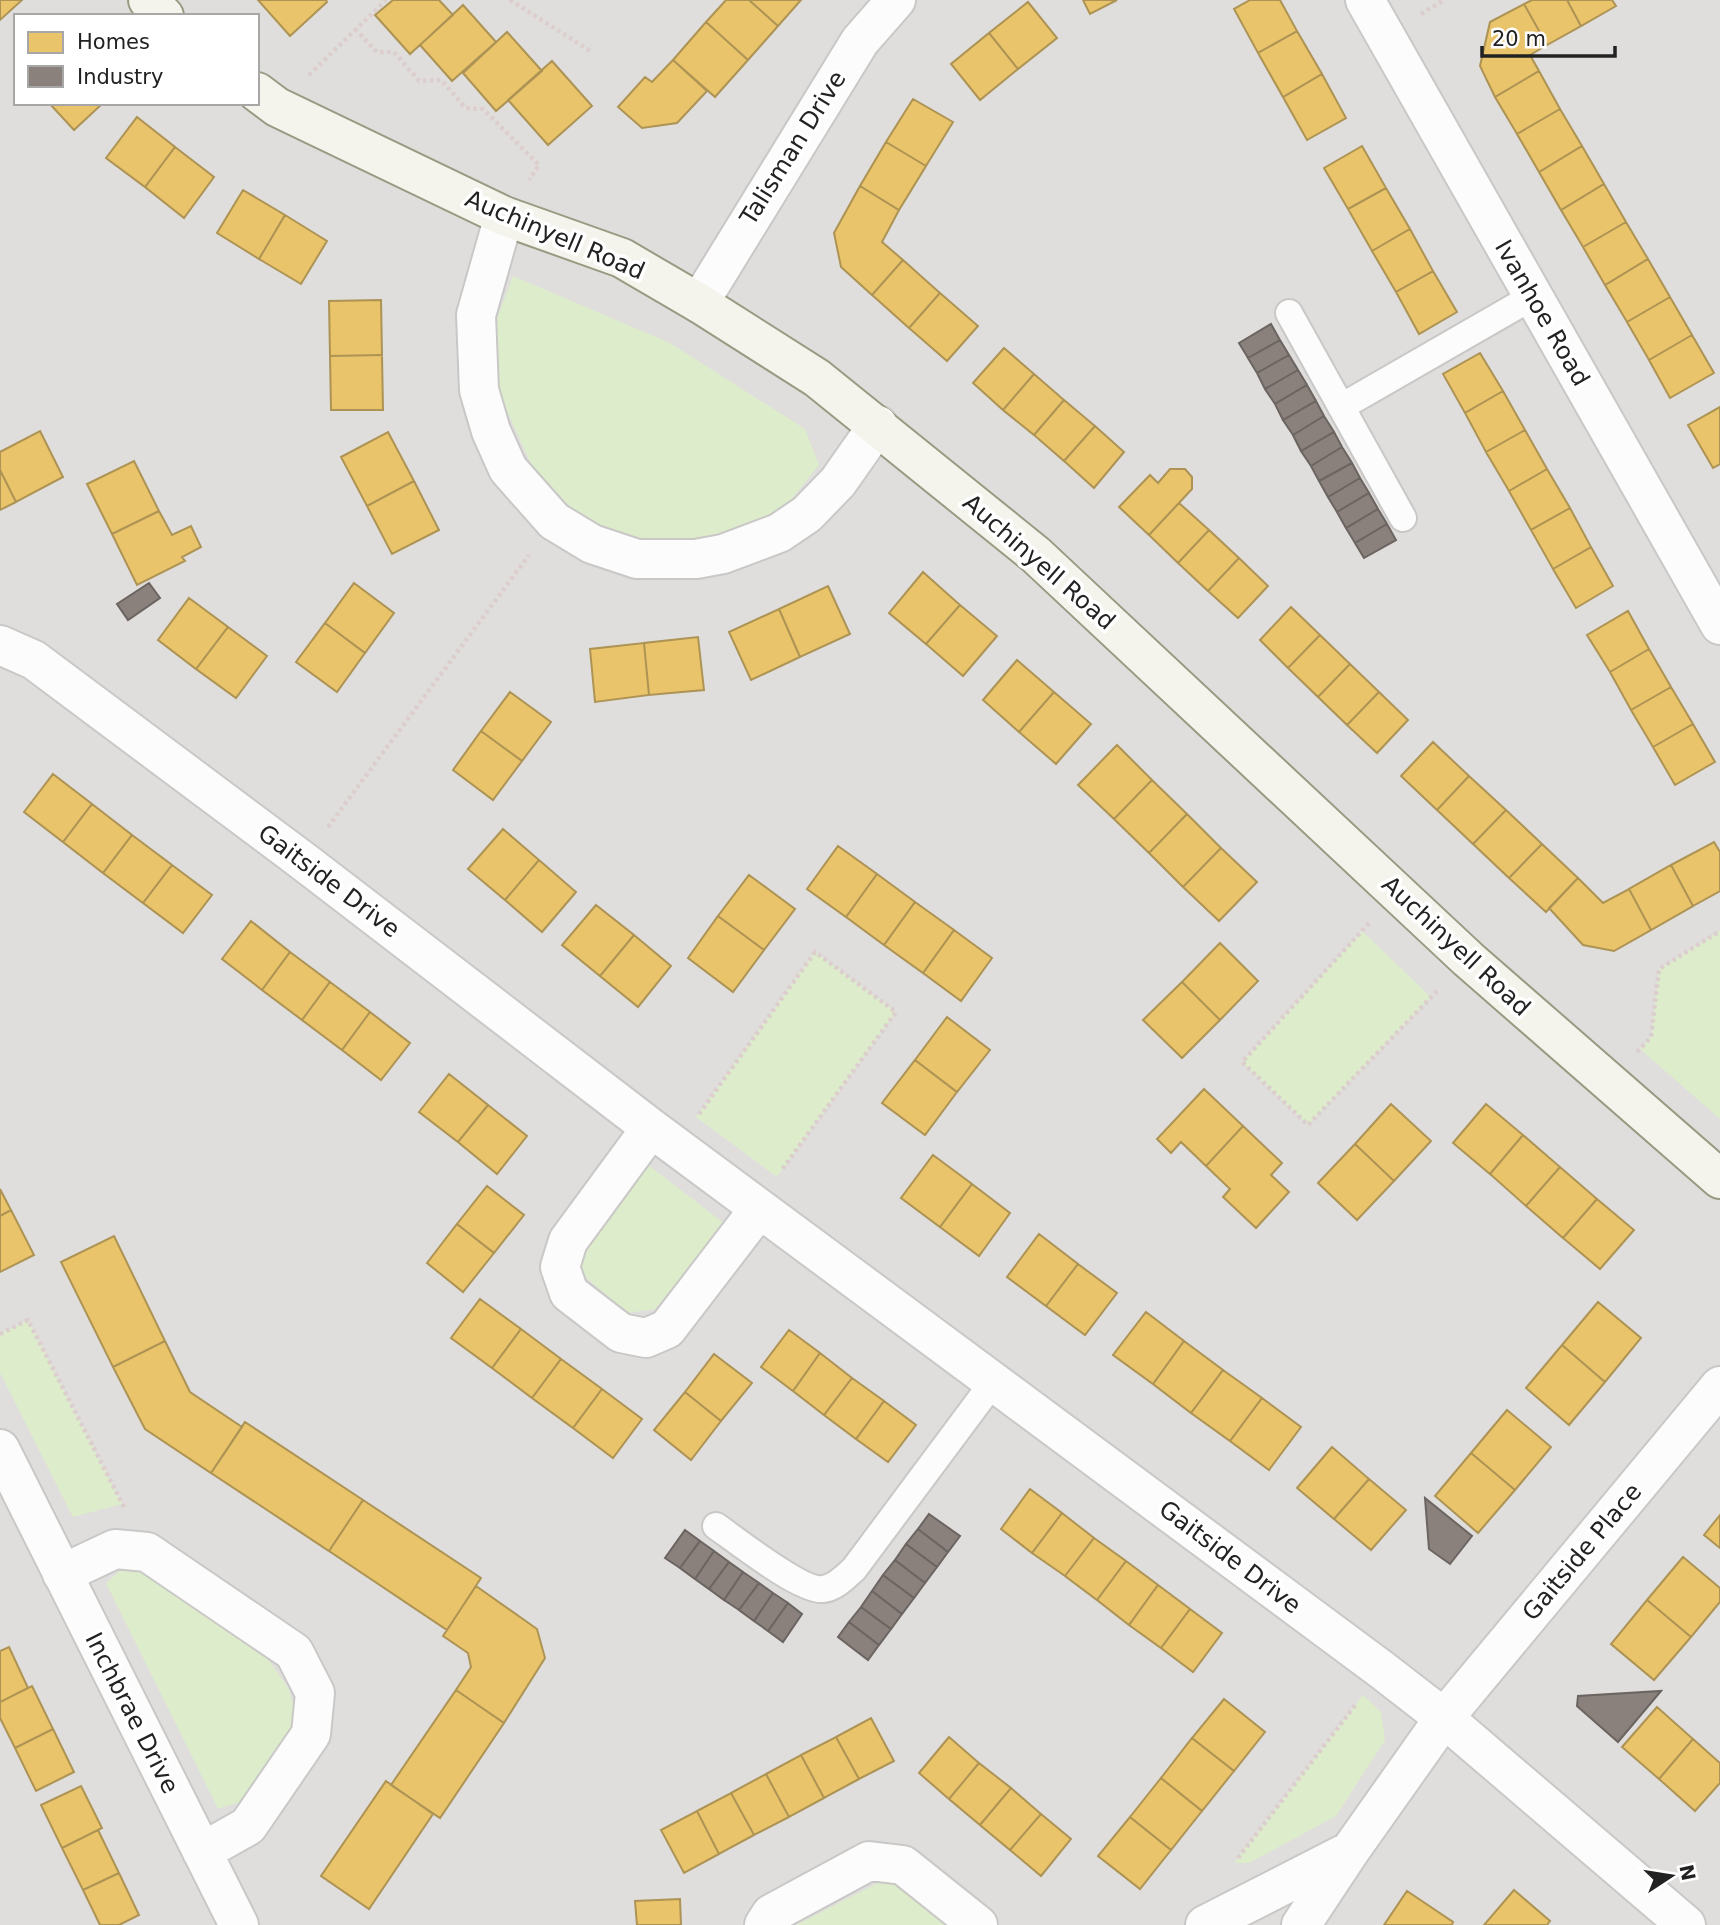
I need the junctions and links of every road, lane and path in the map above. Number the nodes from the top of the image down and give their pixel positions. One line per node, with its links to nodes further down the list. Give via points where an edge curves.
1 (148, 0): 6 (street)
2 (386, 0): 7 (path)
3 (510, 0): 8 (path)
4 (896, 0): 12 (street, Talisman Drive, via 860,41)
5 (1365, 0): 11 (street, Ivanhoe Road)
6 (162, 14)
7 (355, 29): 9 (path); 10 (path, via 377,52 394,52 419,81 441,80 466,108 483,108 539,165)
8 (592, 52)
9 (267, 100): 10 (street, Auchinyell Road)
10 (504, 216): 12 (street, Auchinyell Road, via 622,258); 17 (street, via 476,315 479,390 508,469)
11 (1534, 296): 14 (lane); 18 (street, Ivanhoe Road)
12 (699, 303): 15 (street, Auchinyell Road, via 817,378)
13 (1289, 313): 14 (lane)
14 (1341, 407): 16 (lane)
15 (878, 425): 17 (street, via 838,482 807,514 779,533 723,554 637,559 592,544); 21 (street, Auchinyell Road, via 1035,554)
16 (1403, 518)
17 (554, 521): 20 (path)
18 (1720, 625)
19 (0, 645): 20 (street, Gaitside Drive, via 34,660)
20 (303, 861): 25 (street, Gaitside Drive)
21 (1397, 892): 23 (street, Auchinyell Road); 23 (path, via 1242,1062 1308,1125)
22 (1720, 931): 24 (path, via 1659,970 1651,1037)
23 (1468, 959): 24 (street, Auchinyell Road)
24 (1608, 1083): 26 (street, Auchinyell Road)
25 (663, 1137): 27 (street, Gaitside Drive); 27 (street, via 568,1241 560,1268 569,1293 621,1334 646,1338 667,1329); 27 (path, via 816,952 896,1012)
26 (1720, 1179)
27 (759, 1209): 29 (street, Gaitside Drive)
28 (0, 1335): 33 (path, via 28,1320)
29 (994, 1381): 32 (lane, via 854,1569 839,1582 822,1590 803,1586); 35 (street, Gaitside Drive)
30 (1720, 1386): 36 (street, Gaitside Place)
31 (0, 1449): 34 (street, Inchbrae Drive)
32 (716, 1526)
33 (147, 1552): 34 (street, via 115,1549); 38 (street, via 295,1652 315,1693 311,1734 248,1826)
34 (62, 1574): 38 (street, Inchbrae Drive)
35 (1382, 1670): 36 (street, Gaitside Drive); 39 (path, via 1234,1863)
36 (1444, 1718): 37 (street, Gaitside Place); 45 (street, Gaitside Drive)
37 (1350, 1851): 39 (street); 44 (street, Gaitside Place)
38 (202, 1852): 40 (street, Inchbrae Drive)
39 (1240, 1907): 43 (street)
40 (239, 1925)
41 (764, 1925): 42 (street, via 771,1914 869,1861 903,1864)
42 (978, 1925)
43 (1205, 1925)
44 (1301, 1925)
45 (1686, 1925)

